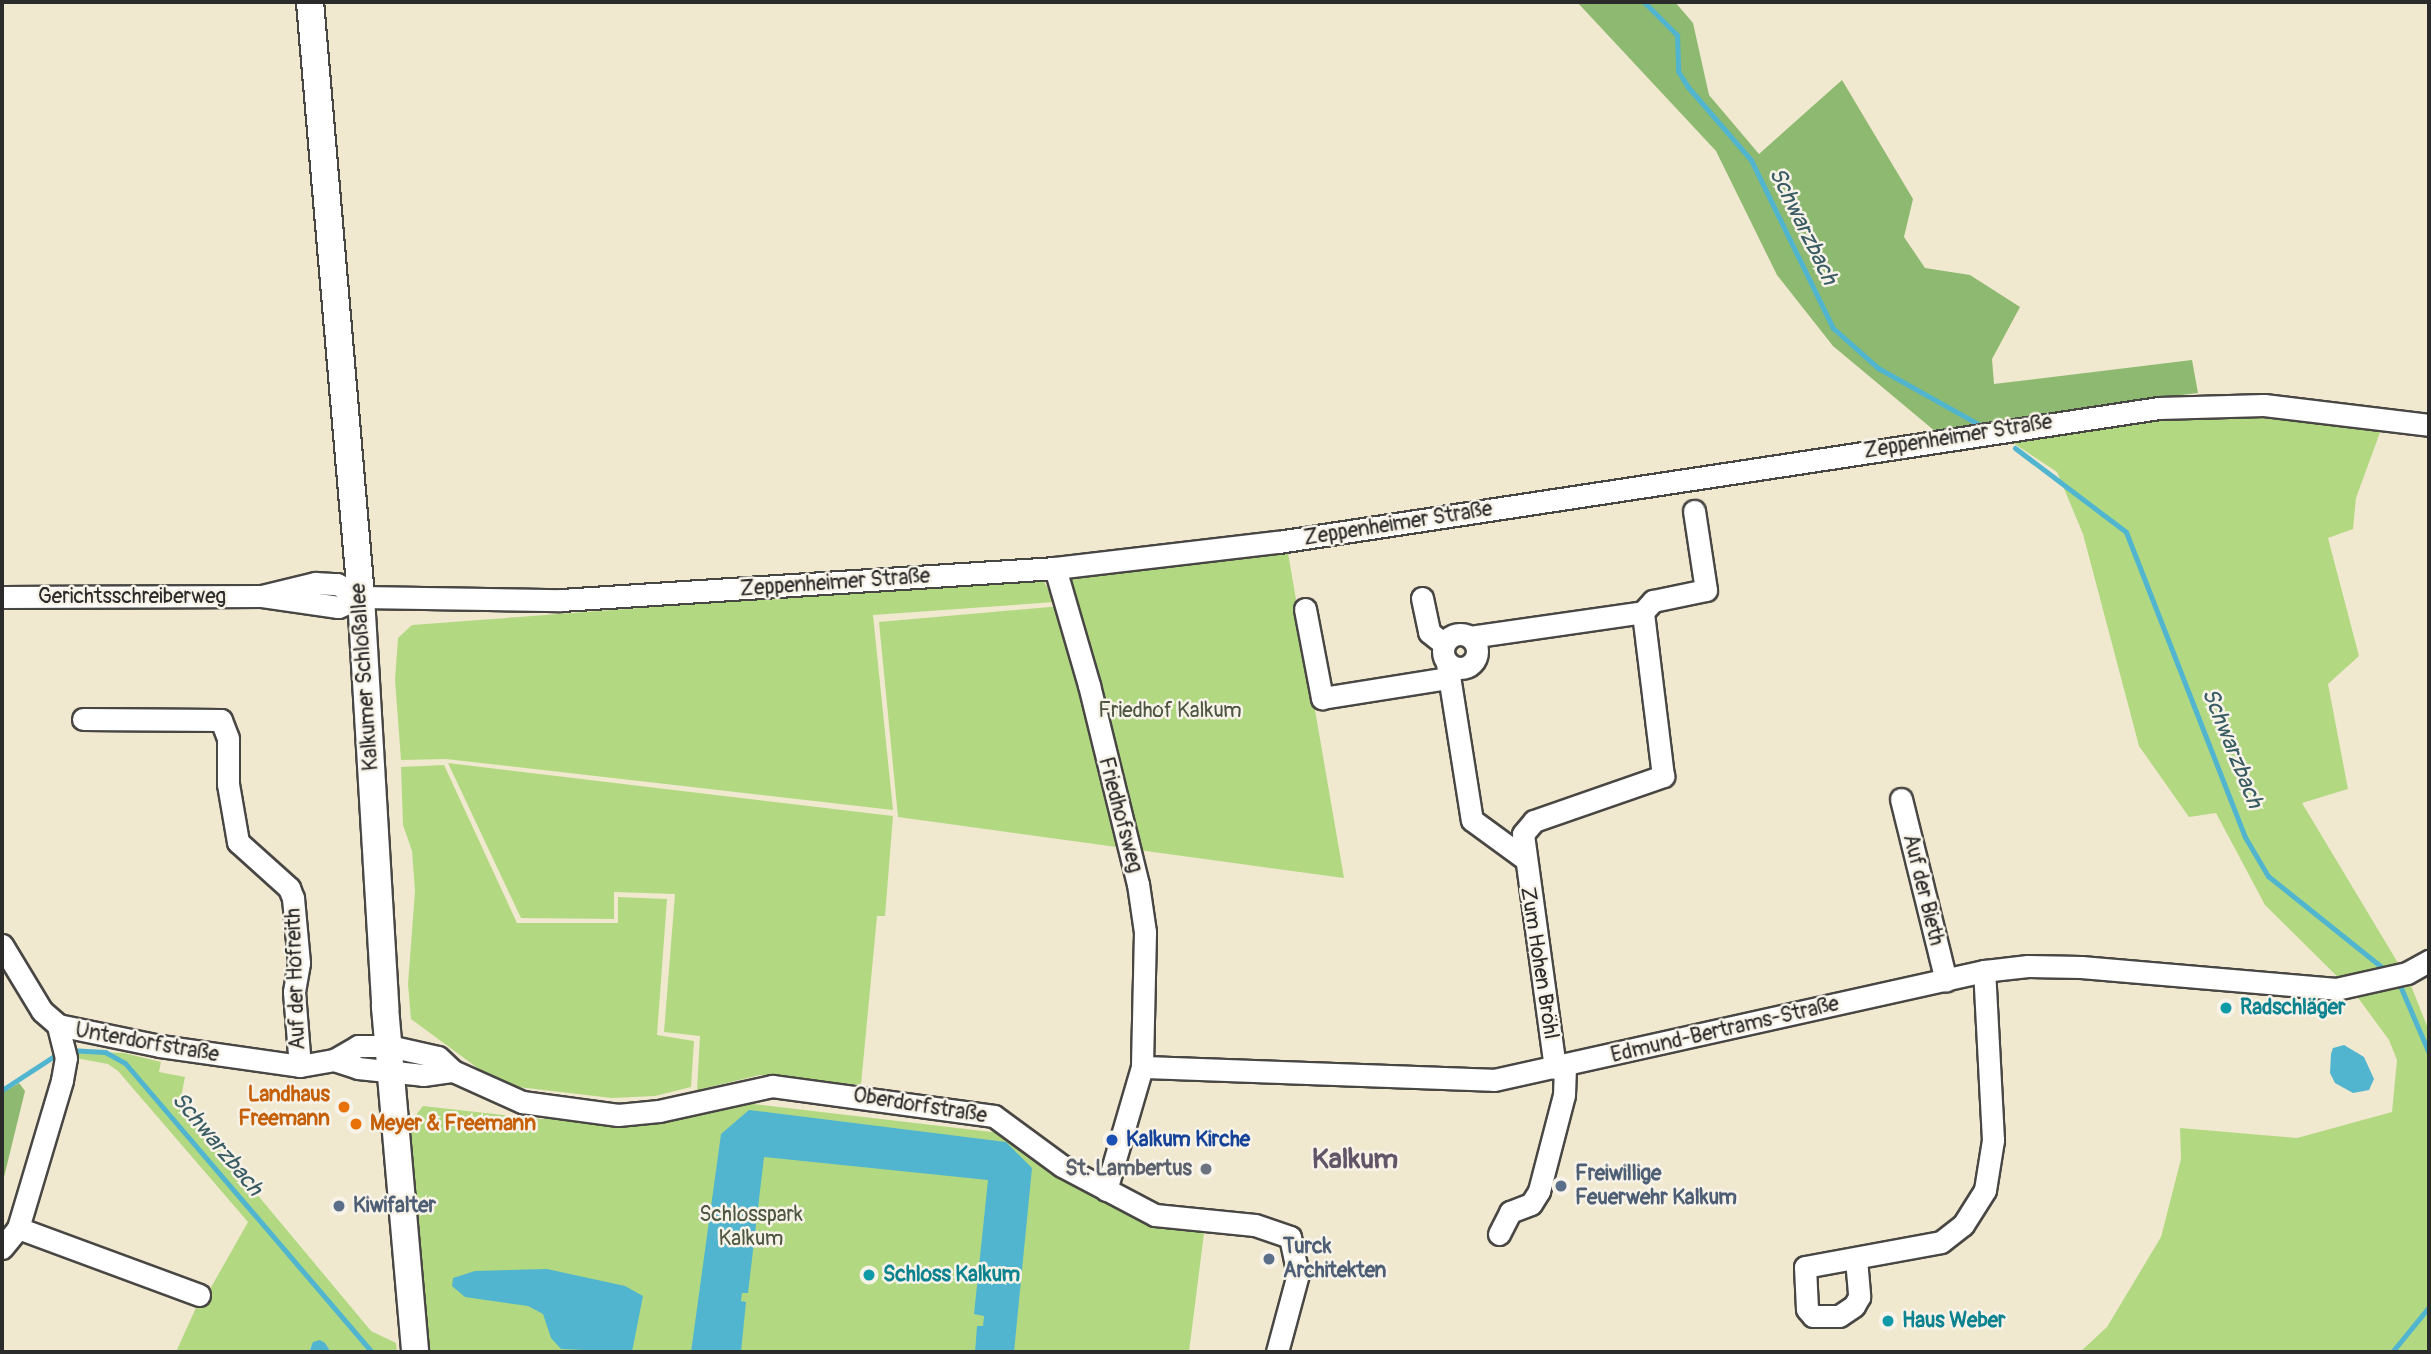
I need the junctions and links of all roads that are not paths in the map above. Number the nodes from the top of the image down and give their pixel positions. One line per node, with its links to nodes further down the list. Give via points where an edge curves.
1 (310, 2): 6 (main road, Kalkumer Schloßallee)
2 (2429, 425): 4 (street, Zeppenheimer Straße, via 2330,410 2222,404 2015,428 1292,540)
3 (1694, 511): 9 (street, via 1706,590 1653,601)
4 (1055, 569): 6 (street, Zeppenheimer Straße, via 561,600); 22 (street, Friedhofsweg, via 1138,884 1145,932)
5 (2, 597): 6 (street, Gerichtsschreiberweg, via 262,596 326,583)
6 (361, 597): 20 (main road, Kalkumer Schloßallee)
7 (1422, 598): 11 (street, Zum Hohen Bröhl, via 1429,632)
8 (1306, 609): 11 (street, via 1322,698)
9 (1643, 612): 10 (street); 14 (street, Zum Hohen Bröhl, via 1663,776 1534,821 1523,834)
10 (1470, 637): 11 (street, via 1456,634); 11 (street, via 1477,653 1471,664 1457,668)
11 (1446, 661): 14 (street, Zum Hohen Bröhl, via 1472,820)
12 (83, 719): 21 (street, Auf der Hofreith, via 221,720 228,738 228,784 238,842 289,888 293,898)
13 (1901, 799): 18 (street, Auf der Bieth)
14 (1524, 858): 23 (street, Zum Hohen Bröhl)
15 (2, 945): 19 (street, Unterdorfstraße, via 41,1011)
16 (2429, 961): 17 (street, Edmund-Bertrams-Straße, via 2407,973 2336,989 2081,967 2028,965)
17 (1984, 971): 18 (street, Edmund-Bertrams-Straße); 28 (street, via 1993,1140 1985,1190 1963,1225 1941,1242)
18 (1946, 981): 23 (street, Edmund-Bertrams-Straße)
19 (58, 1025): 21 (street, Unterdorfstraße, via 160,1046); 25 (street, via 64,1053 41,1161)
20 (390, 1058): 21 (street, Unterdorfstraße, via 358,1046 334,1060); 24 (street, Oberdorfstraße, via 438,1057 453,1071 522,1102 618,1115 659,1111 772,1086 972,1111 1011,1126 1062,1166); 30 (main road, Kalkumer Schloßallee)
21 (300, 1066)
22 (1142, 1067): 23 (street, Edmund-Bertrams-Straße, via 1494,1080); 24 (street)
23 (1560, 1067): 26 (street, Zum Hohen Bröhl, via 1564,1095 1539,1191 1531,1204 1510,1212)
24 (1106, 1190): 31 (street, Oberdorfstraße, via 1155,1215 1255,1225 1290,1237 1298,1274)
25 (18, 1228): 27 (street); 29 (street)
26 (1499, 1234)
27 (2, 1248)
28 (1856, 1259)
29 (199, 1296)
30 (415, 1352)
31 (1277, 1352)

